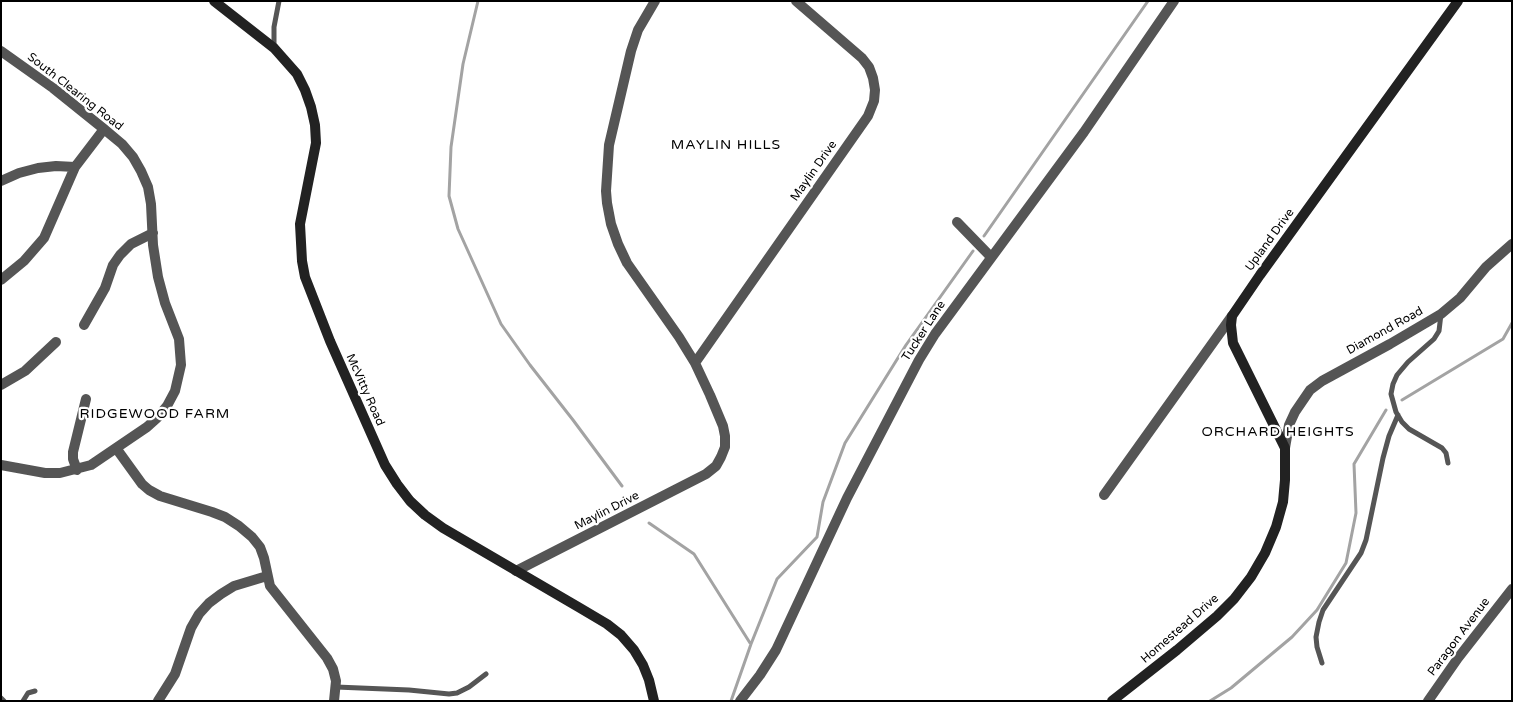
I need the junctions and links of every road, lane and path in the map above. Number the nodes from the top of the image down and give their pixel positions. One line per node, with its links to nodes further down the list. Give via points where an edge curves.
1 (214, 1): 7 (street, McVitty Road)
2 (278, 1): 7 (lane)
3 (655, 1): 21 (street, Maylin Drive, via 638,30 631,50 609,145 606,197 611,224 627,264)
4 (796, 1): 21 (street, Maylin Drive, via 862,58 873,78 874,101 868,116)
5 (1174, 1): 15 (street, Tucker Lane, via 1084,132)
6 (1458, 1): 18 (street, Upland Drive)
7 (274, 48): 31 (street, McVitty Road, via 297,74 315,125 316,143 300,224 305,277 385,465 401,489 426,516)
8 (1, 51): 9 (street, South Clearing Road)
9 (104, 129): 10 (street); 13 (street, South Clearing Road, via 122,144 142,172 148,187)
10 (75, 167): 11 (street, via 38,168); 16 (street, via 44,238)
11 (1, 181)
12 (956, 222): 15 (street)
13 (153, 233): 19 (street, via 131,244 120,254); 25 (street, South Clearing Road, via 158,276 181,354 179,380 167,406 157,418)
14 (1512, 244): 17 (street, Diamond Road)
15 (991, 256): 42 (street, Tucker Lane, via 919,360 848,498 776,650)
16 (1, 280)
17 (1440, 314): 24 (lane, via 1434,339 1408,362 1393,384 1392,402); 26 (street, Diamond Road, via 1322,380 1310,390 1289,425)
18 (1232, 316): 26 (street, Homestead Drive, via 1233,342); 30 (street, Upland Drive)
19 (84, 325)
20 (56, 342): 22 (street, via 26,371)
21 (694, 363): 31 (street, Maylin Drive, via 723,426 724,447 716,466)
22 (1, 385)
23 (86, 399): 29 (street, via 72,452)
24 (1398, 415): 27 (lane, via 1409,429 1442,448); 34 (lane, via 1383,458 1366,540 1319,622 1316,637)
25 (116, 448): 29 (street, South Clearing Road, via 91,465); 32 (street, via 149,490 212,512 240,526 260,547)
26 (1285, 448): 43 (street, Homestead Drive, via 1283,502 1265,553 1251,577 1217,616)
27 (1448, 464)
28 (1, 465): 29 (street, South Clearing Road, via 44,473)
29 (77, 470)
30 (1104, 495)
31 (516, 571): 41 (street, McVitty Road, via 607,624 620,635 643,665)
32 (267, 576): 36 (street, via 277,596 328,658); 39 (street, via 234,586 199,614 174,674)
33 (1512, 589): 44 (street, Paragon Avenue)
34 (1322, 663)
35 (486, 674): 36 (lane, via 463,690 449,694)
36 (336, 687): 40 (street)
37 (35, 690): 38 (lane)
38 (23, 701)
39 (158, 701)
40 (334, 701)
41 (654, 701)
42 (740, 701)
43 (1112, 701)
44 (1428, 701)

